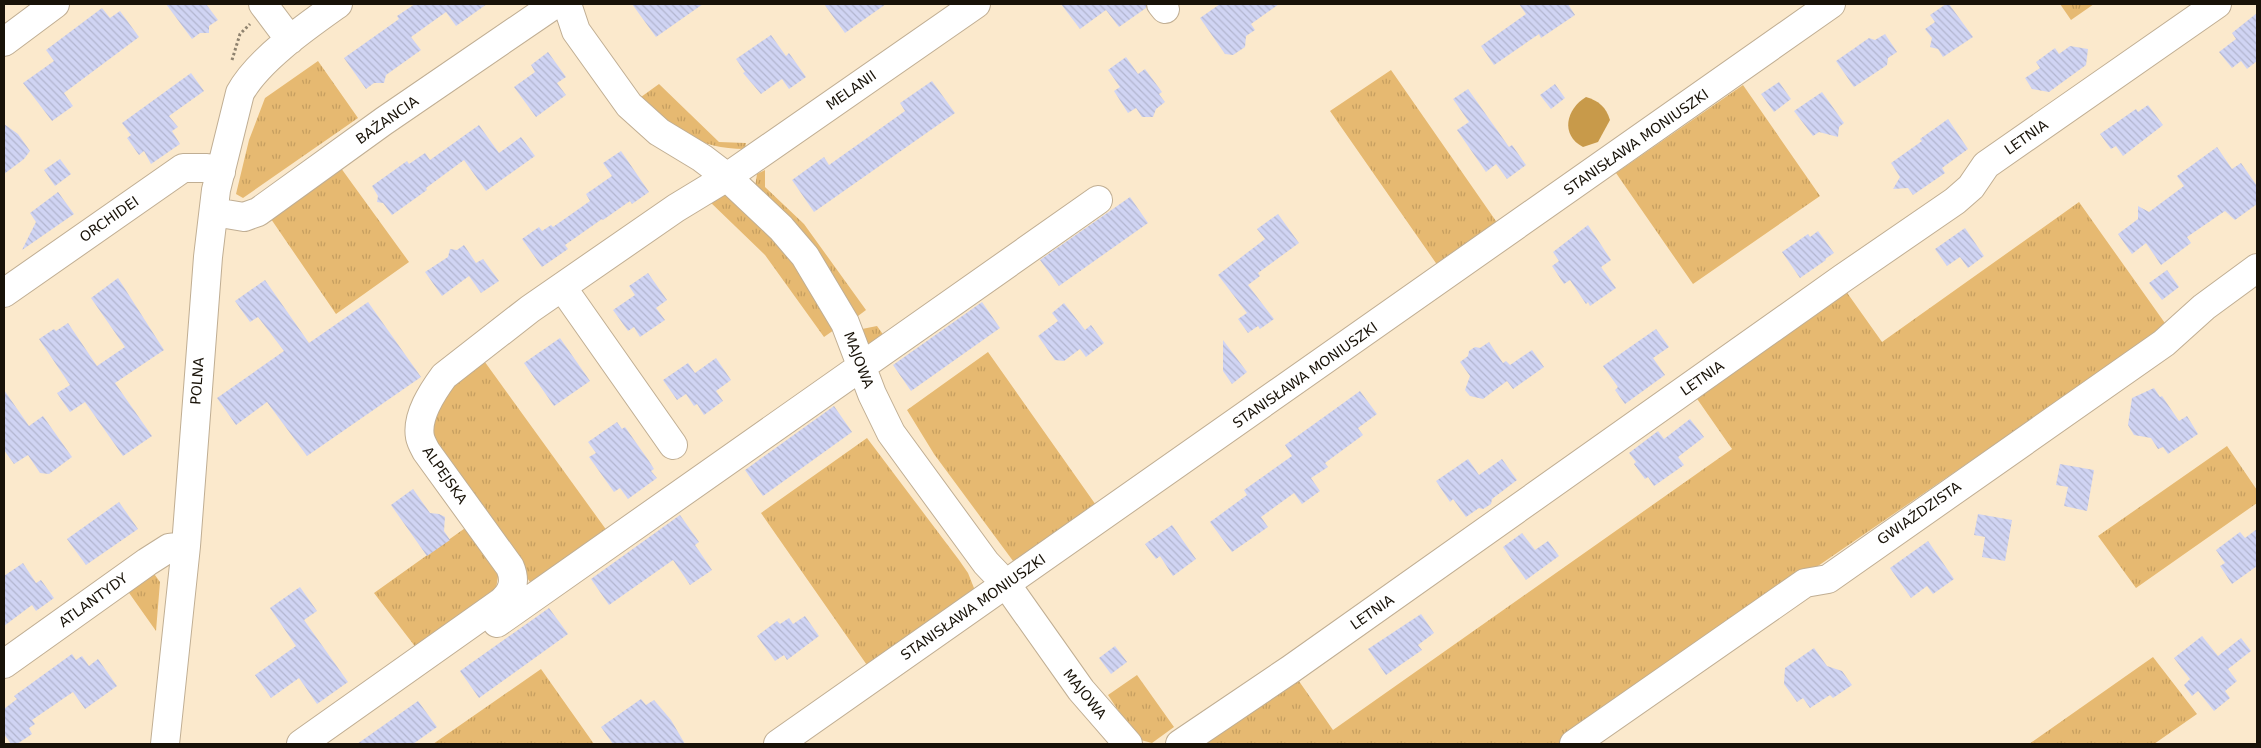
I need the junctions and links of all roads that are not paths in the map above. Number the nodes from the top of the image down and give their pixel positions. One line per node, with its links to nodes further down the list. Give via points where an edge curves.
1 (55, 4): 10 (street)
2 (263, 4): 9 (street)
3 (338, 4): 9 (street, POLNA)
4 (555, 4): 14 (street, BAŻANCIA, via 258,212 244,217)
5 (567, 4): 12 (street, MAJOWA, via 576,31 630,106 659,132)
6 (976, 4): 12 (street, MELANII)
7 (1831, 4): 21 (street, STANISŁAWA MONIUSZKI)
8 (2217, 4): 28 (street, LETNIA, via 1986,165 1971,187 1955,201)
9 (290, 40): 11 (street, POLNA, via 254,73 240,94)
10 (4, 42)
11 (221, 172): 14 (street, POLNA); 17 (street, ORCHIDEI, via 207,168 183,168)
12 (727, 177): 16 (street, ALPEJSKA); 18 (street, MAJOWA, via 781,228 805,256 845,323)
13 (1098, 200): 18 (street)
14 (214, 212): 20 (street, POLNA, via 199,360)
15 (2257, 268): 29 (street, GWIAŹDZISTA, via 2204,307 2164,343 1828,578 1806,583)
16 (562, 287): 19 (street); 24 (street, ALPEJSKA, via 444,376 424,412 420,429 426,451 510,567 514,577 510,594)
17 (4, 293)
18 (861, 365): 21 (street, MAJOWA, via 891,433 986,564); 25 (street)
19 (673, 446)
20 (186, 546): 22 (street, ATLANTYDY, via 170,548 146,562); 23 (street, POLNA)
21 (1006, 584): 26 (street, STANISŁAWA MONIUSZKI); 27 (street, MAJOWA, via 1081,690)
22 (4, 664)
23 (165, 744)
24 (301, 744)
25 (327, 744)
26 (778, 744)
27 (1128, 744)
28 (1180, 744)
29 (1574, 744)

